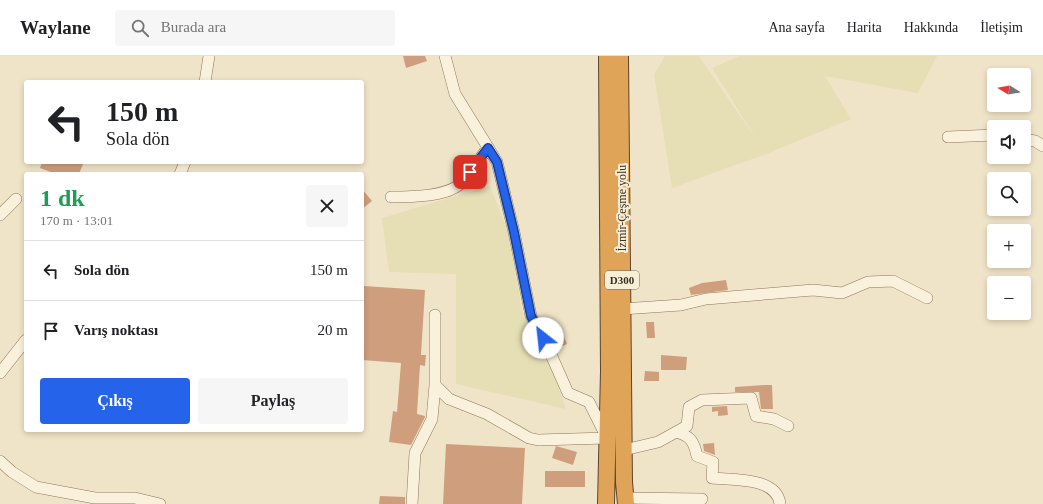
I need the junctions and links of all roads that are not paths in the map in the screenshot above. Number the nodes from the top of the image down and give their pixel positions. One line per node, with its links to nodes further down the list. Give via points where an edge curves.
1 (209, 56): 5 (street)
2 (445, 56): 10 (street, via 455,94)
3 (607, 56): 22 (highway, İzmir-Çeşme yolu / D300)
4 (620, 56): 15 (highway, İzmir-Çeşme yolu / D300)
5 (205, 80)
6 (987, 135): 7 (street)
7 (948, 137)
8 (1031, 140): 9 (street)
9 (1043, 146)
10 (488, 148): 11 (street, via 461,184 445,191 419,196); 22 (street, via 499,169 531,316 568,393 589,402)
11 (391, 197)
12 (16, 199): 13 (street)
13 (0, 215)
14 (927, 298): 15 (street, via 893,281 868,282 842,293 813,290)
15 (622, 309): 23 (highway, İzmir-Çeşme yolu / D300)
16 (435, 315): 19 (street)
17 (24, 343): 18 (street)
18 (0, 373)
19 (435, 385): 22 (street, via 449,399 487,414 529,438); 28 (street, via 432,419 415,453)
20 (788, 426): 21 (street, via 774,419 756,416 751,398 702,400 689,407 687,426)
21 (676, 432): 23 (street, via 658,442); 30 (street, via 686,435 694,442 697,456 713,462 712,478 766,484 779,496)
22 (607, 438): 29 (highway, İzmir-Çeşme yolu / D300)
23 (624, 450): 26 (highway, İzmir-Çeşme yolu / D300)
24 (0, 461): 27 (street, via 36,487 95,498 135,498)
25 (702, 499): 26 (street)
26 (625, 501)
27 (160, 504)
28 (412, 504)
29 (606, 504)
30 (780, 504)

